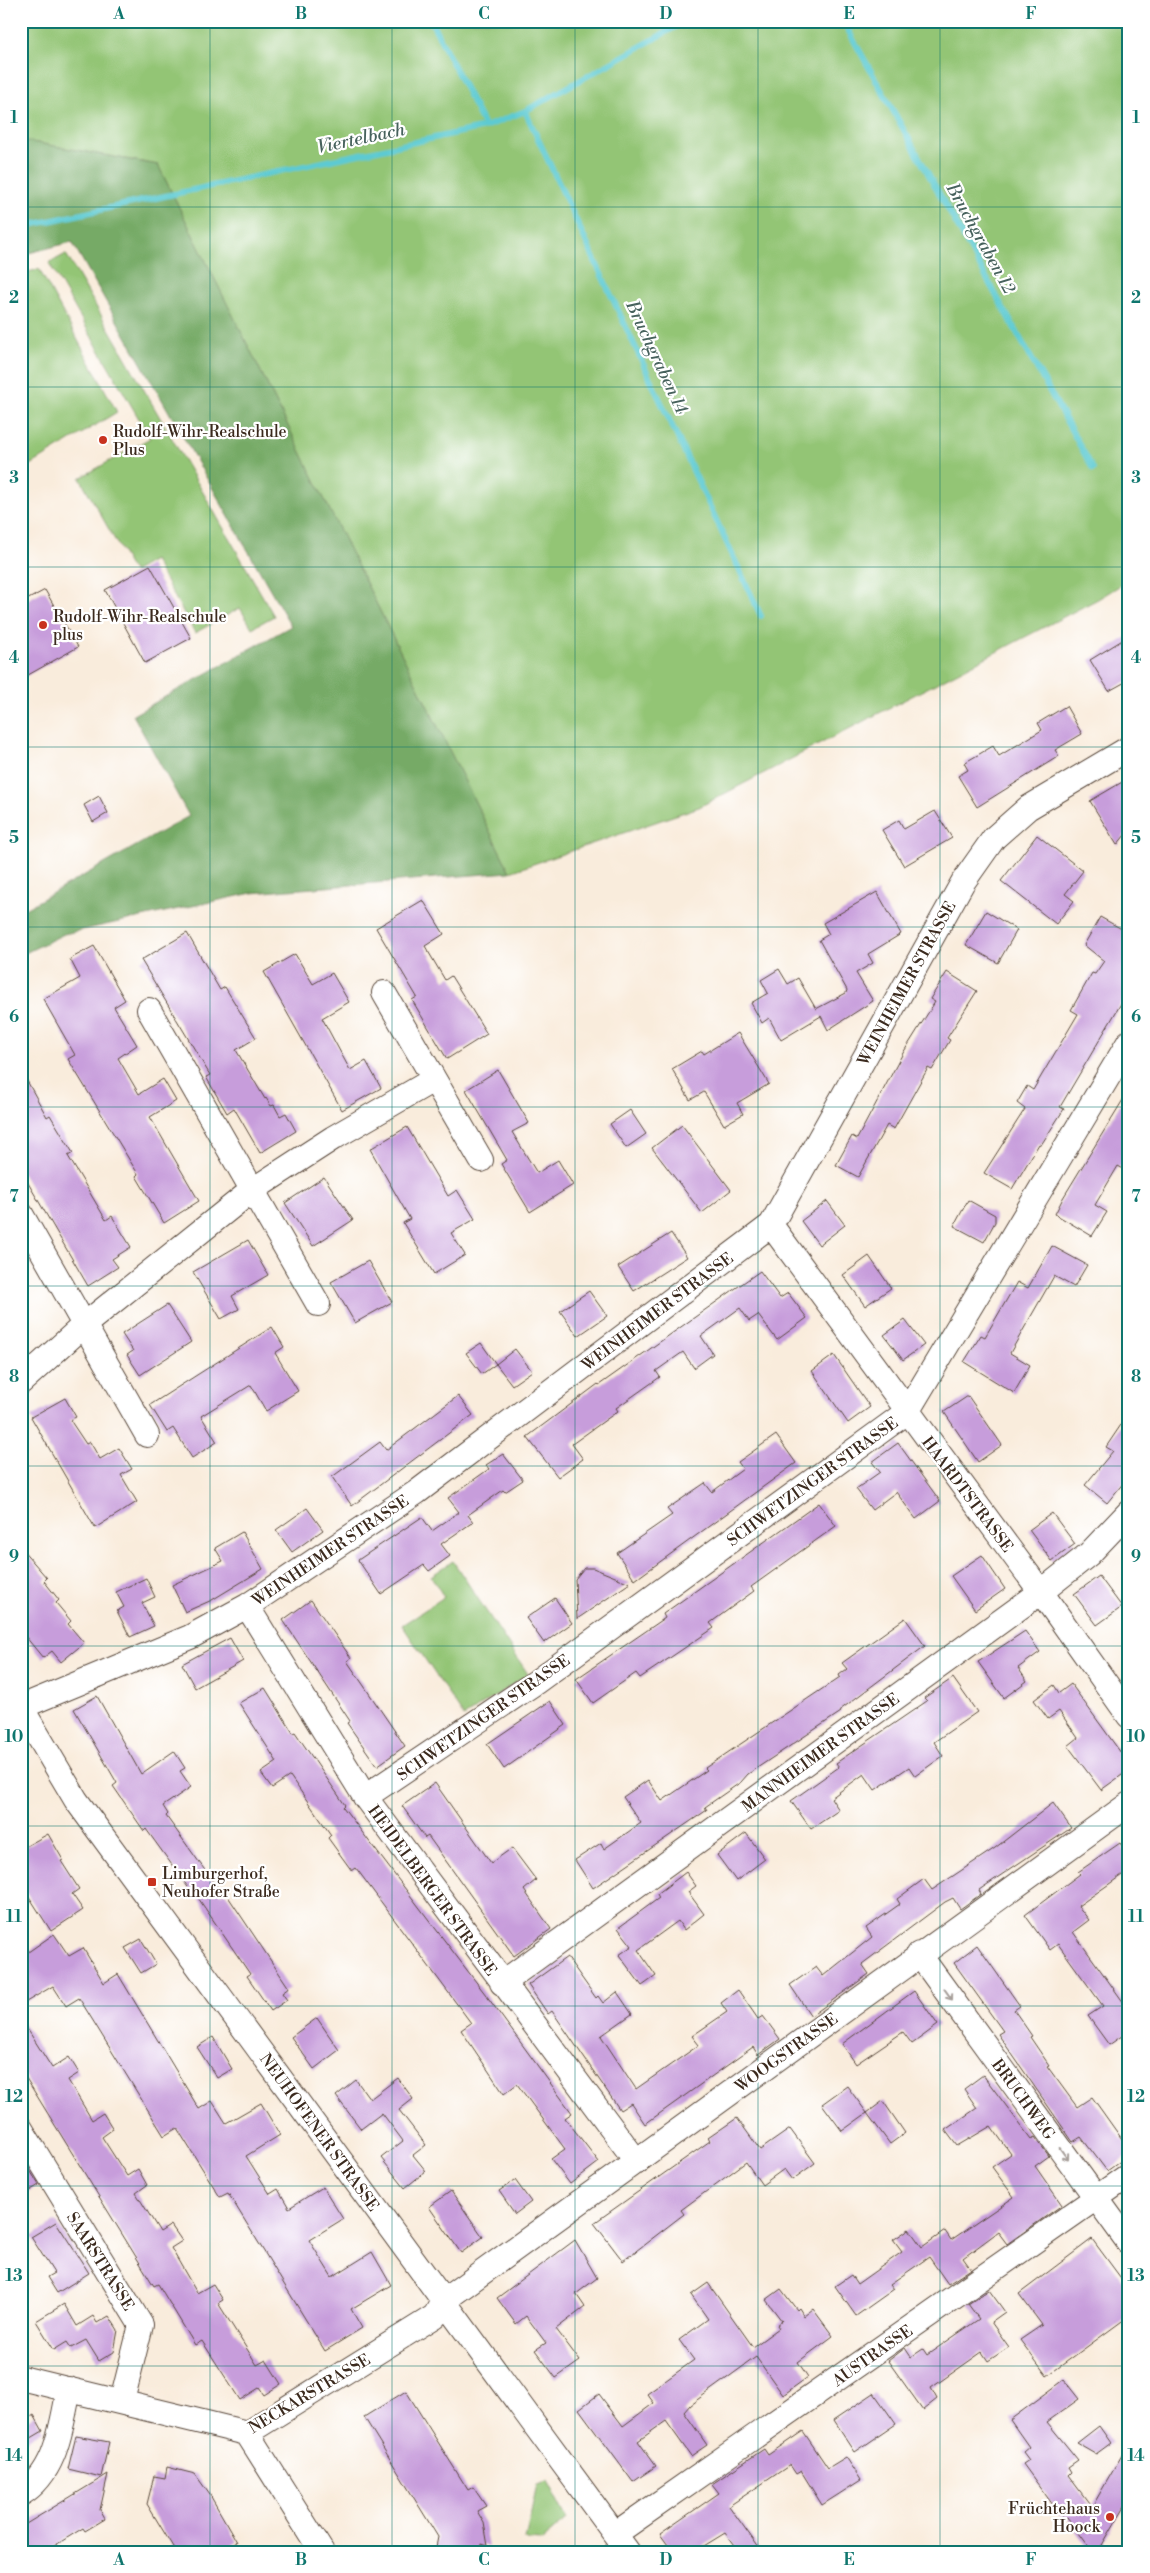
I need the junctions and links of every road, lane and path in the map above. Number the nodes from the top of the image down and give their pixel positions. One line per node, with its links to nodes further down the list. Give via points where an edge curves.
1 (1129, 748): 9 (street, WEINHEIMER STRASSE, via 1028,808 994,838 963,882)
2 (384, 993): 5 (street)
3 (148, 1010): 7 (street)
4 (1129, 1042): 13 (street, SCHWETZINGER STRASSE)
5 (433, 1080): 6 (street); 7 (street, via 333,1138)
6 (481, 1160)
7 (251, 1191): 10 (street); 11 (street)
8 (21, 1214): 11 (street)
9 (771, 1225): 13 (street, HAARDTSTRASSE); 17 (street, WEINHEIMER STRASSE, via 417,1492)
10 (318, 1304)
11 (84, 1325): 12 (street); 14 (street)
12 (21, 1382)
13 (907, 1412): 16 (street, HAARDTSTRASSE); 20 (street, SCHWETZINGER STRASSE, via 536,1682)
14 (147, 1435)
15 (1129, 1512): 16 (street, MANNHEIMER STRASSE, via 1089,1554)
16 (1041, 1592): 19 (street, HAARDTSTRASSE); 23 (street, MANNHEIMER STRASSE)
17 (247, 1606): 18 (street, WEINHEIMER STRASSE, via 190,1637); 20 (street, HEIDELBERGER STRASSE)
18 (21, 1707): 29 (street, NEUHOFENER STRASSE, via 76,1800)
19 (1129, 1716)
20 (365, 1797): 23 (street, HEIDELBERGER STRASSE)
21 (1129, 1804): 22 (street, WOOGSTRASSE)
22 (920, 1954): 25 (street, WOOGSTRASSE); 27 (street, BRUCHWEG, one-way to 27)
23 (502, 1983): 25 (street, HEIDELBERGER STRASSE)
24 (22, 2132): 32 (street, SAARSTRASSE, via 141,2325)
25 (637, 2162): 29 (street, WOOGSTRASSE)
26 (1129, 2175): 27 (street, AUSTRASSE)
27 (1096, 2198): 28 (street, BRUCHWEG); 35 (street, AUSTRASSE)
28 (1129, 2243)
29 (443, 2301): 33 (street, NECKARSTRASSE, via 435,2316); 35 (street, NEUHOFENER STRASSE)
30 (21, 2378): 31 (street, NECKARSTRASSE)
31 (69, 2389): 32 (street, NECKARSTRASSE); 34 (street, via 52,2461 32,2487)
32 (122, 2401): 33 (street, NECKARSTRASSE)
33 (247, 2433): 36 (street)
34 (21, 2494)
35 (621, 2543)
36 (322, 2552)

